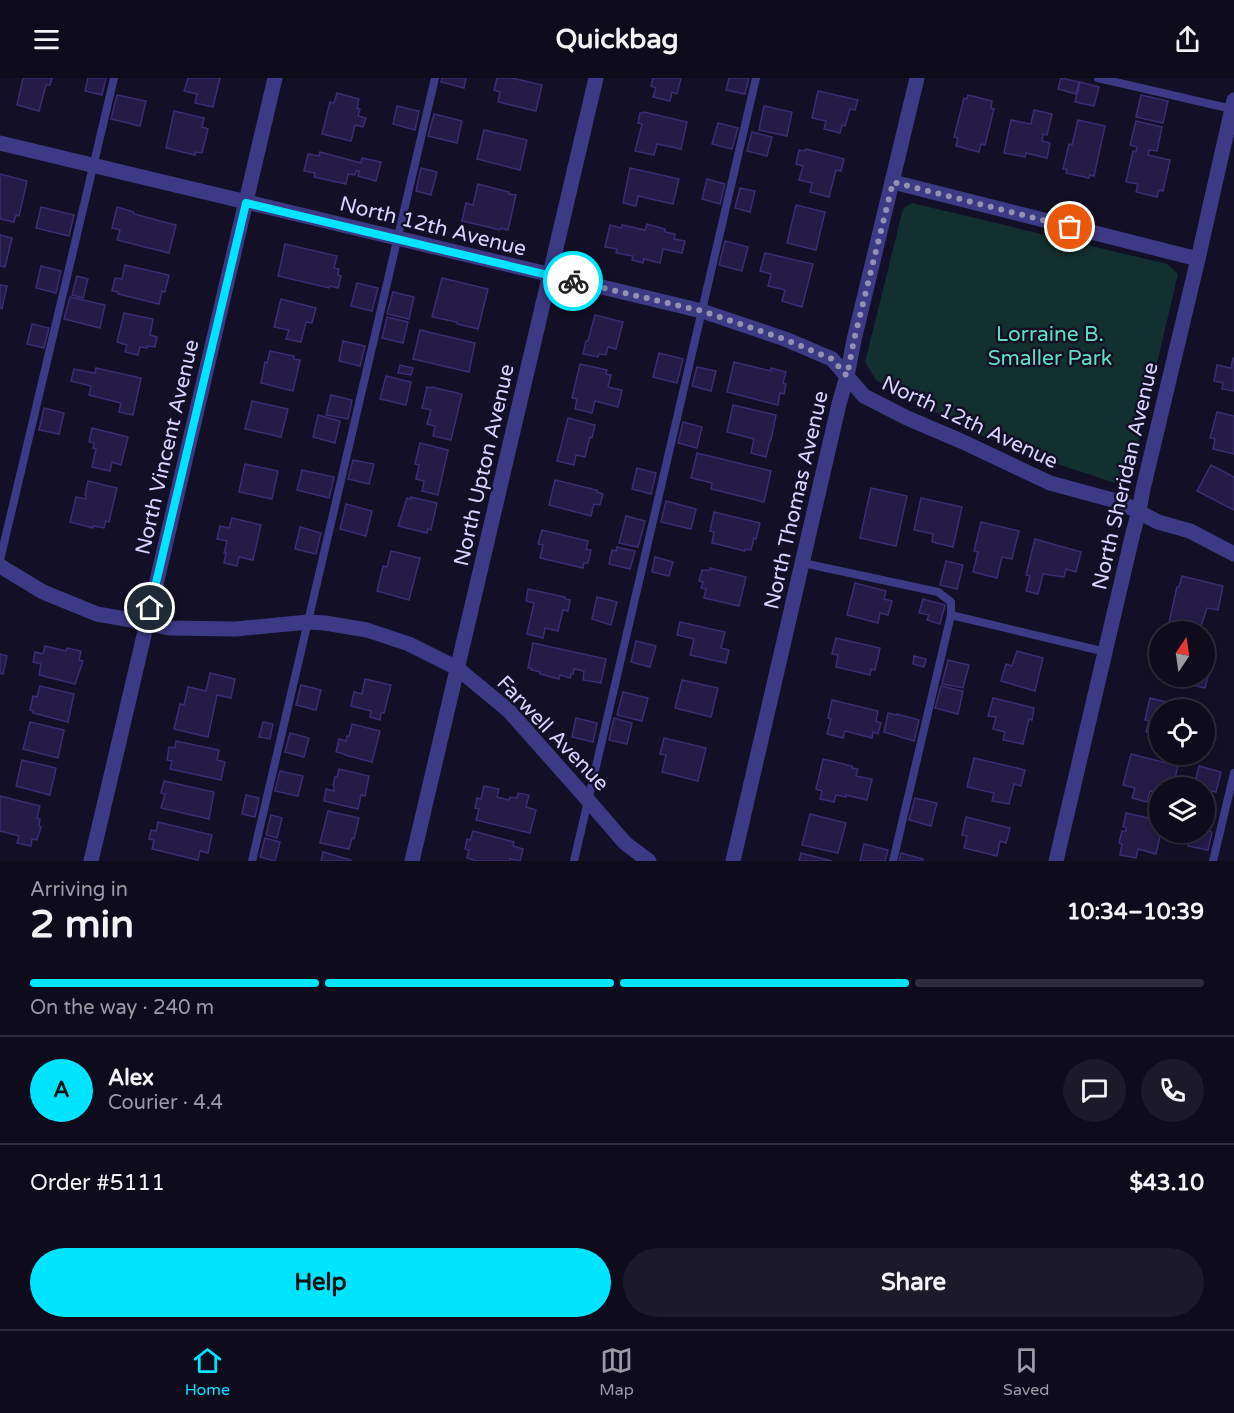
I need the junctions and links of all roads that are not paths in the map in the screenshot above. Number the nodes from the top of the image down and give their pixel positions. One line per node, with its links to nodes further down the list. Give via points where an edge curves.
1 (114, 78): 10 (lane)
2 (275, 78): 12 (street, North Vincent Avenue)
3 (435, 78): 13 (lane)
4 (596, 78): 15 (street, North Upton Avenue)
5 (756, 78): 16 (lane)
6 (917, 78): 11 (street, North Thomas Avenue)
7 (1098, 78): 8 (lane)
8 (1233, 105): 14 (street, North Sheridan Avenue)
9 (0, 143): 10 (street, North 12th Avenue)
10 (93, 166): 12 (street, North 12th Avenue); 20 (lane)
11 (893, 182): 14 (street); 17 (street, North Thomas Avenue)
12 (246, 203): 13 (street, North 12th Avenue); 25 (street, North Vincent Avenue)
13 (397, 238): 15 (street, North 12th Avenue); 24 (lane)
14 (1198, 259): 18 (street, North Sheridan Avenue)
15 (549, 276): 16 (street, North 12th Avenue); 27 (street, North Upton Avenue)
16 (702, 311): 17 (street, North 12th Avenue, via 826,356); 29 (lane)
17 (847, 376): 18 (street, North 12th Avenue, via 864,396 907,418 1050,483); 21 (street, North Thomas Avenue)
18 (1139, 511): 19 (street, North 12th Avenue); 26 (street, North Sheridan Avenue)
19 (1234, 554)
20 (0, 560)
21 (803, 563): 23 (lane, via 938,592 951,602); 35 (street, North Thomas Avenue)
22 (0, 566): 25 (street, Farwell Avenue, via 43,592 97,614)
23 (951, 615): 26 (lane); 36 (lane)
24 (308, 622): 25 (street, Farwell Avenue, via 235,629 170,628); 27 (street, Farwell Avenue, via 367,630 409,644); 31 (lane)
25 (147, 623): 30 (street, North Vincent Avenue)
26 (1106, 652): 37 (street, North Sheridan Avenue)
27 (457, 668): 29 (street, Farwell Avenue, via 508,711); 32 (street, North Upton Avenue)
28 (1234, 773): 38 (lane)
29 (587, 799): 33 (lane); 34 (street, Farwell Avenue, via 625,843)
30 (92, 861)
31 (252, 861)
32 (412, 861)
33 (574, 861)
34 (649, 861)
35 (733, 861)
36 (893, 861)
37 (1056, 861)
38 (1213, 861)

